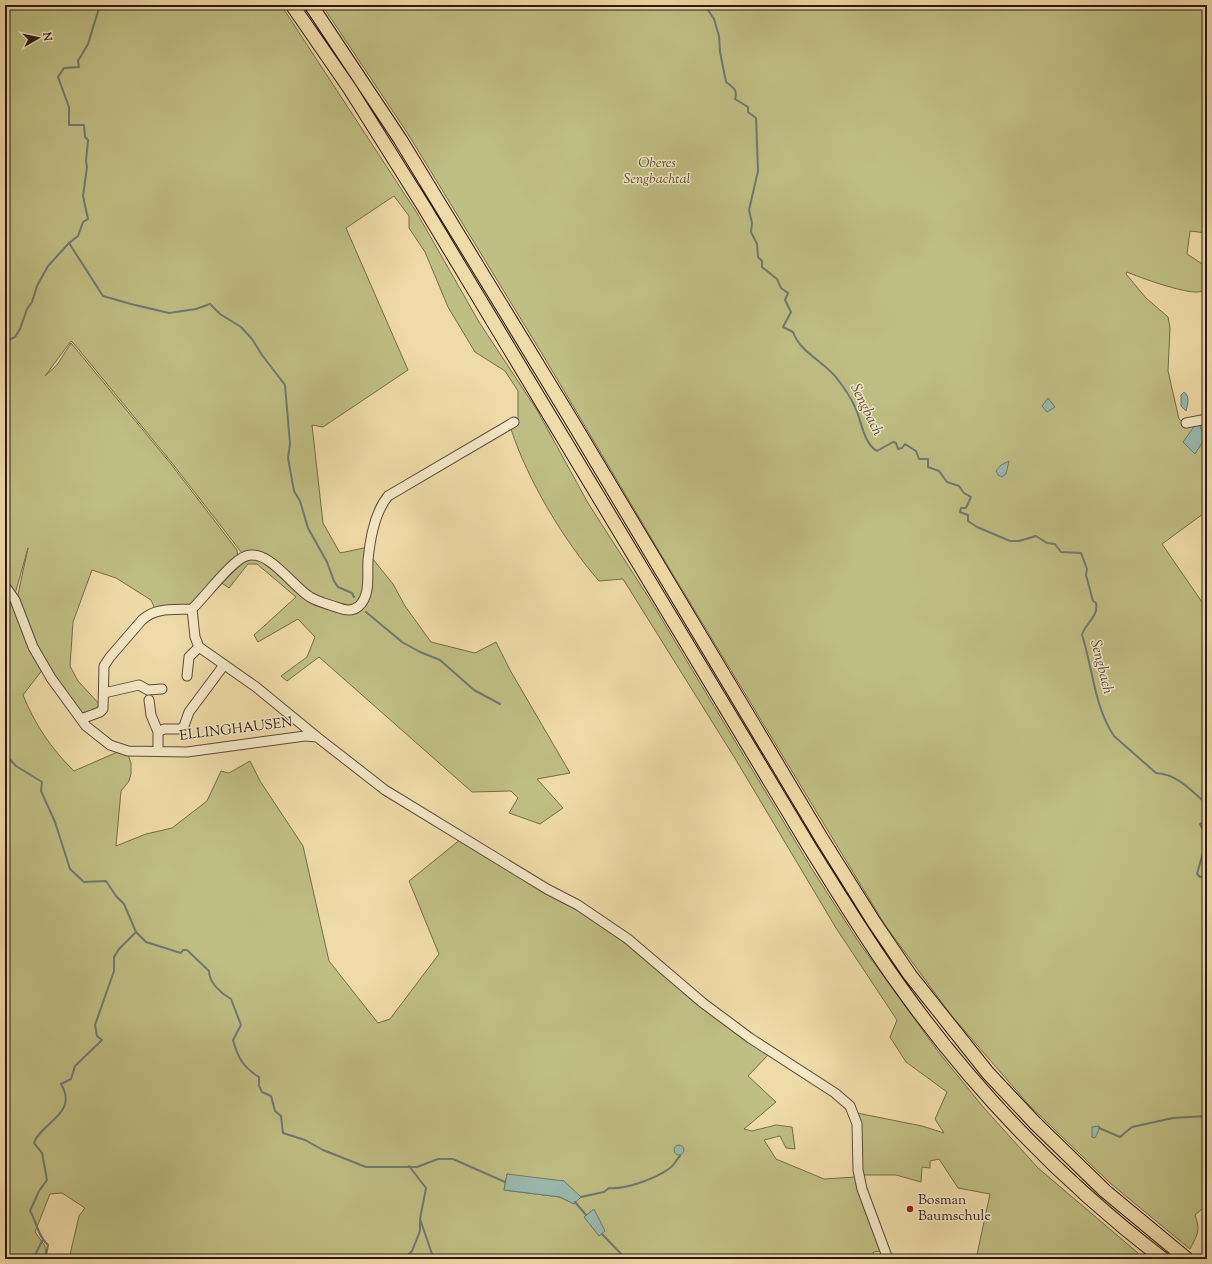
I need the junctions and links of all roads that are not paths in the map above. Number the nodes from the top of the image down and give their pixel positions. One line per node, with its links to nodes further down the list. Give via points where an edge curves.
1 (292, 5): 19 (highway, via 387,148 810,848 899,986 977,1084 1024,1134 1096,1203)
2 (311, 5): 20 (highway, via 400,140 569,416 822,839 910,975 988,1073 1035,1123 1105,1191)
3 (1207, 419): 5 (street)
4 (514, 422): 7 (street, via 388,496 380,510 372,538 365,597 360,606 349,610 310,597 270,562 253,555 239,560)
5 (1186, 423)
6 (5, 586): 14 (street, ELLINGHAUSEN, via 15,600 44,668)
7 (192, 609): 8 (street, via 195,637); 12 (street, via 147,614 106,662 103,671)
8 (199, 647): 9 (street, ELLINGHAUSEN); 10 (street, via 189,657)
9 (224, 665): 15 (street, ELLINGHAUSEN, via 189,712 181,730 164,729); 16 (street, ELLINGHAUSEN, via 256,687)
10 (187, 676)
11 (162, 689): 12 (street, via 148,690 138,685)
12 (104, 693): 14 (street, via 103,710)
13 (149, 700): 15 (street, ELLINGHAUSEN, via 151,716)
14 (81, 719): 17 (street, ELLINGHAUSEN, via 110,745 128,751)
15 (158, 732): 17 (street, ELLINGHAUSEN)
16 (317, 737): 17 (street, ELLINGHAUSEN, via 305,736 208,751); 18 (street, ELLINGHAUSEN, via 365,776 478,847 578,905 622,935 703,1003 750,1038 835,1093 850,1106 857,1124 858,1170 862,1189)
17 (158, 751)
18 (888, 1259)
19 (1163, 1259)
20 (1187, 1259)

